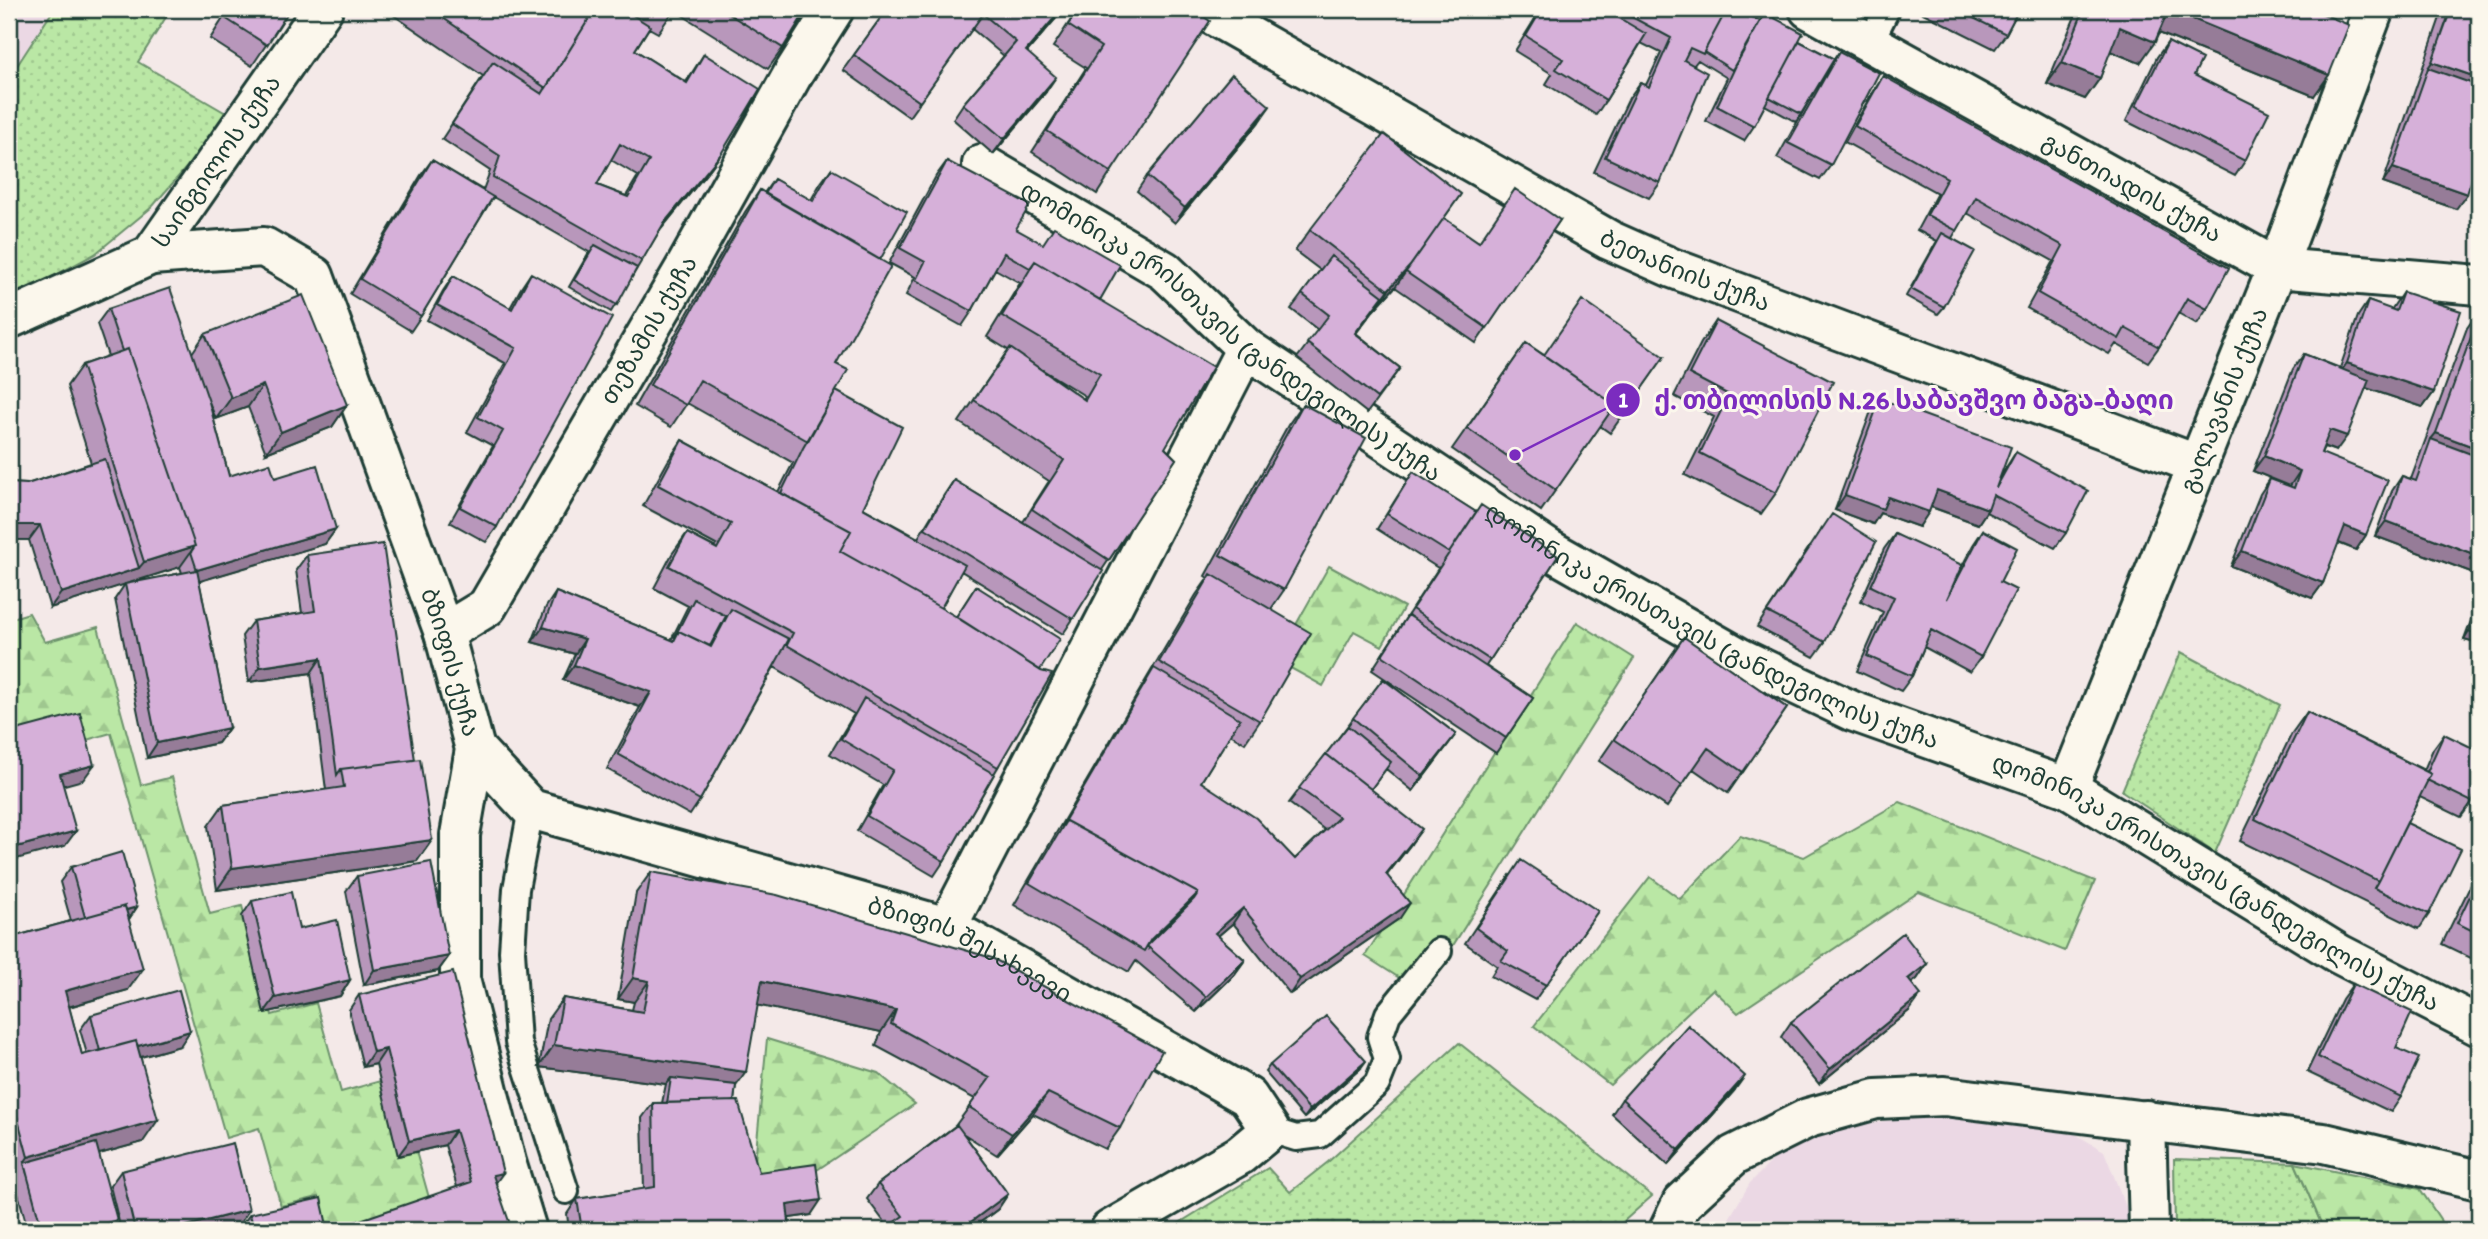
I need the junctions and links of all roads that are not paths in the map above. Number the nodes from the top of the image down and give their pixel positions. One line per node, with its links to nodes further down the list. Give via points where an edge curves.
1 (323, 9): 9 (street, საინგილოს ქუჩა)
2 (834, 9): 15 (street, თეზამის ქუჩა, via 488,607)
3 (1202, 9): 14 (street, ბეთანიის ქუჩა, via 1609,240 1672,268)
4 (1809, 9): 7 (street, განთიადის ქუჩა)
5 (1887, 9): 7 (lane)
6 (2374, 9): 10 (street, გალავანის ქუჩა)
7 (1870, 43): 10 (street, განთიადის ქუჩა)
8 (982, 164): 13 (street, დომინიკა ერისთავის (განდეგილის) ქუჩა, via 1165,271)
9 (151, 255): 12 (street, საინგილოს ქუჩა); 15 (street, ბზიფის ქუჩა, via 264,247 314,276)
10 (2277, 268): 11 (street, განთიადის ქუჩა); 14 (street, გალავანის ქუჩა)
11 (2479, 285)
12 (9, 319)
13 (1246, 348): 17 (street, დომინიკა ერისთავის (განდეგილის) ქუჩა, via 1550,550 1740,658 1852,711); 19 (street)
14 (2199, 465): 17 (street, გალავანის ქუჩა)
15 (444, 633): 16 (street, ბზიფის ქუჩა)
16 (475, 749): 18 (street); 26 (street, ბზიფის ქუჩა, via 460,835 460,979)
17 (2068, 788): 21 (street, დომინიკა ერისთავის (განდეგილის) ქუჩა, via 2339,954)
18 (531, 809): 19 (street, ბზიფის შესახვევი); 25 (lane, via 516,889 512,951 517,1042)
19 (947, 927): 23 (street, ბზიფის შესახვევი, via 1248,1097)
20 (1439, 951): 23 (lane, via 1388,1014 1380,1037 1387,1059 1377,1084 1320,1135 1296,1138)
21 (2479, 1026)
22 (2146, 1120): 24 (street, via 2324,1143); 28 (street, via 1944,1096 1877,1099 1808,1118 1734,1155 1682,1203); 29 (street)
23 (1270, 1130): 27 (street, via 1240,1155)
24 (2479, 1180)
25 (566, 1191)
26 (527, 1230)
27 (1110, 1230)
28 (1669, 1230)
29 (2150, 1230)

